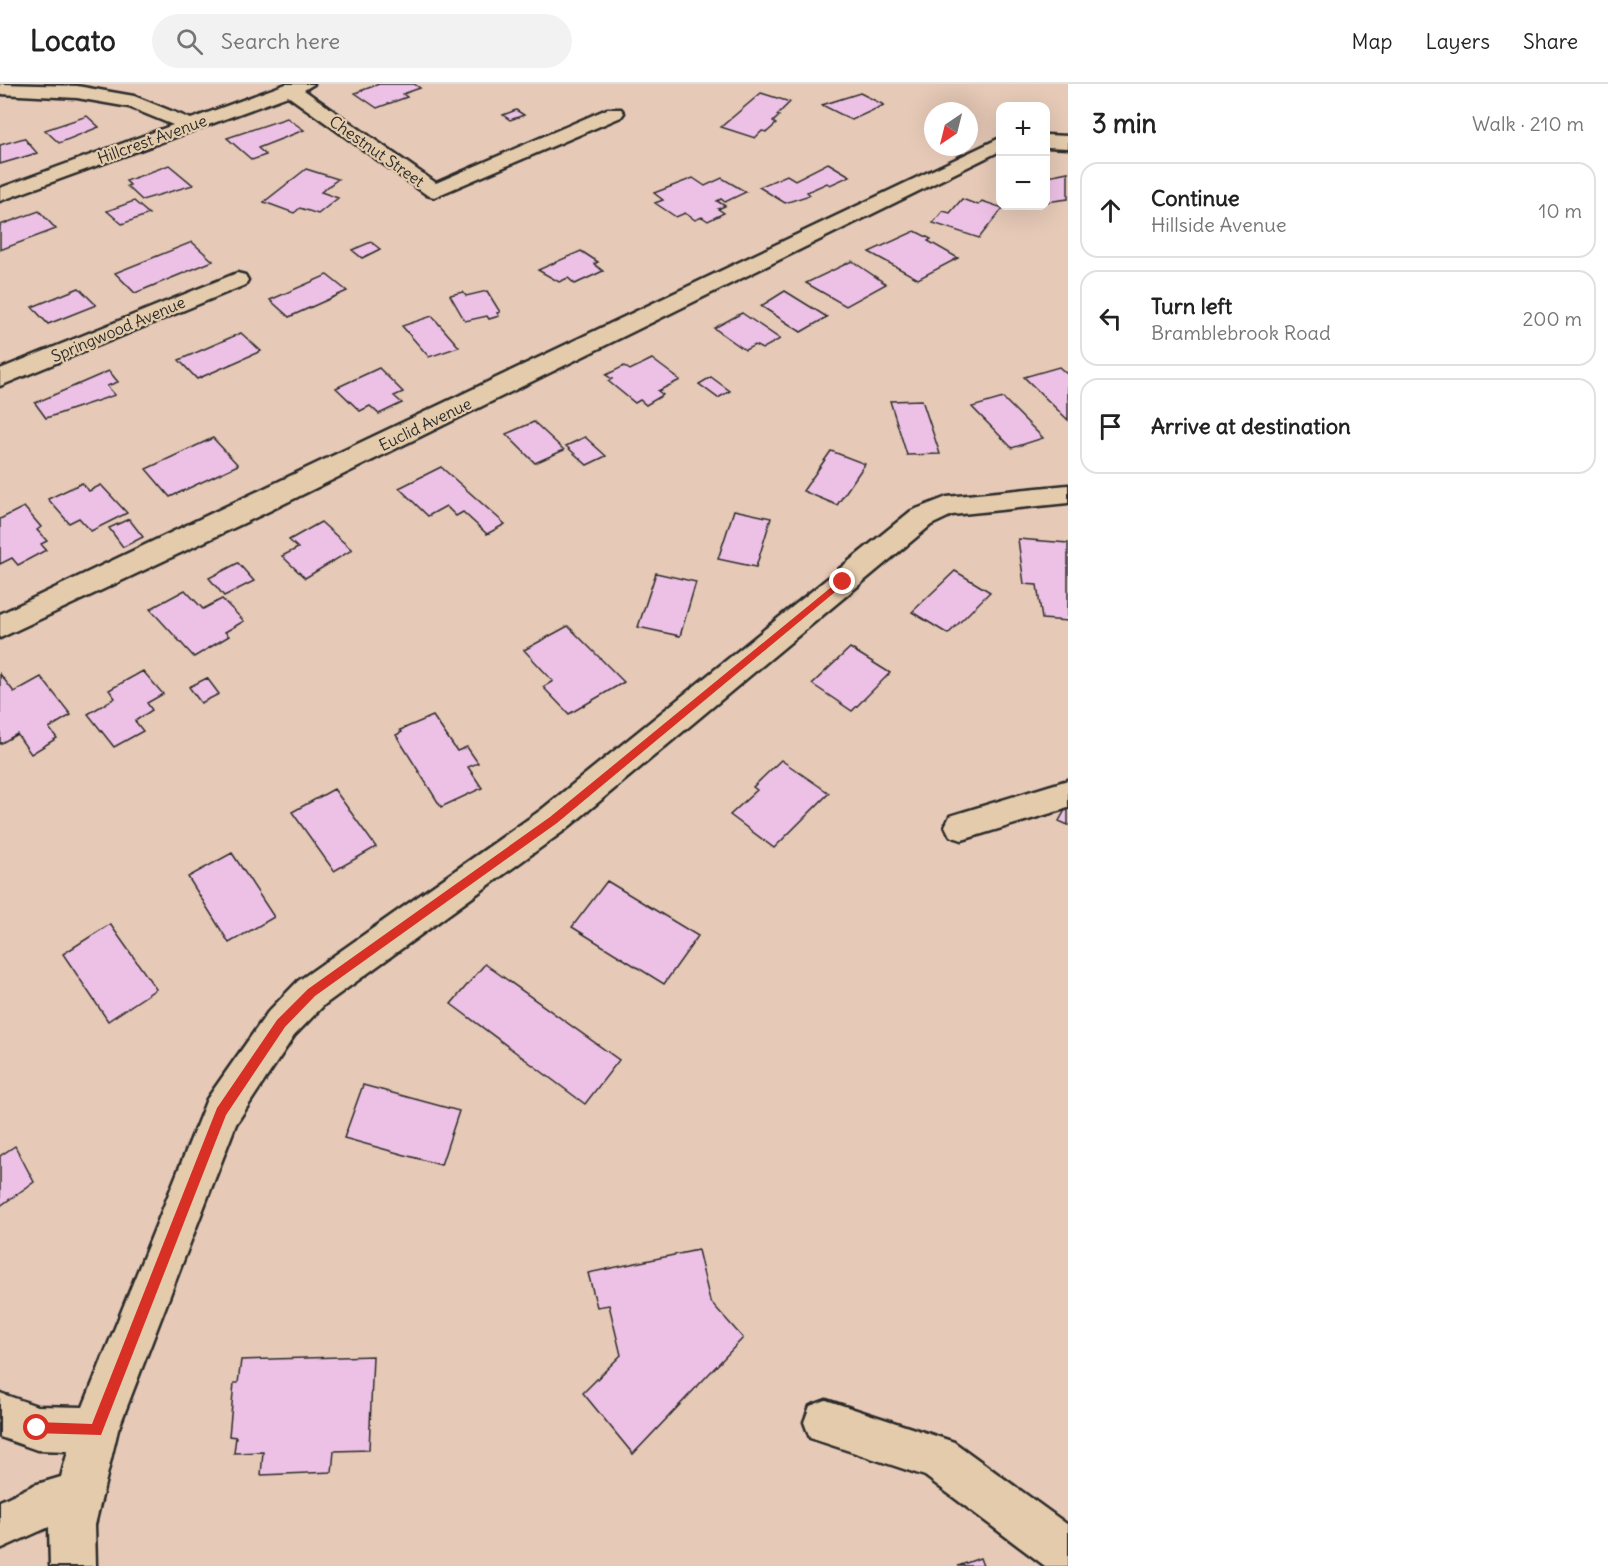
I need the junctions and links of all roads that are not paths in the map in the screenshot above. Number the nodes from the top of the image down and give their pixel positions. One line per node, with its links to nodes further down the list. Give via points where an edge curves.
1 (297, 86): 3 (street, Chestnut Street, via 435,191); 4 (street, Hillcrest Avenue)
2 (0, 88): 4 (street, via 77,92 134,102)
3 (614, 113)
4 (189, 125): 8 (street, Hillcrest Avenue)
5 (1050, 141): 6 (street)
6 (1068, 142)
7 (996, 146): 12 (street, Euclid Avenue, via 251,510)
8 (0, 195)
9 (237, 280): 10 (street, Springwood Avenue)
10 (0, 378)
11 (1068, 494): 17 (street, via 947,506 921,518 553,820 311,993 281,1024 221,1112)
12 (0, 627)
13 (1068, 794): 14 (street)
14 (962, 826)
15 (0, 1415): 17 (street, via 37,1428)
16 (826, 1422): 20 (street, via 938,1458)
17 (96, 1430): 18 (street)
18 (79, 1495): 19 (street, via 34,1508); 21 (street, via 72,1525)
19 (0, 1526)
20 (1068, 1554)
21 (73, 1566)

